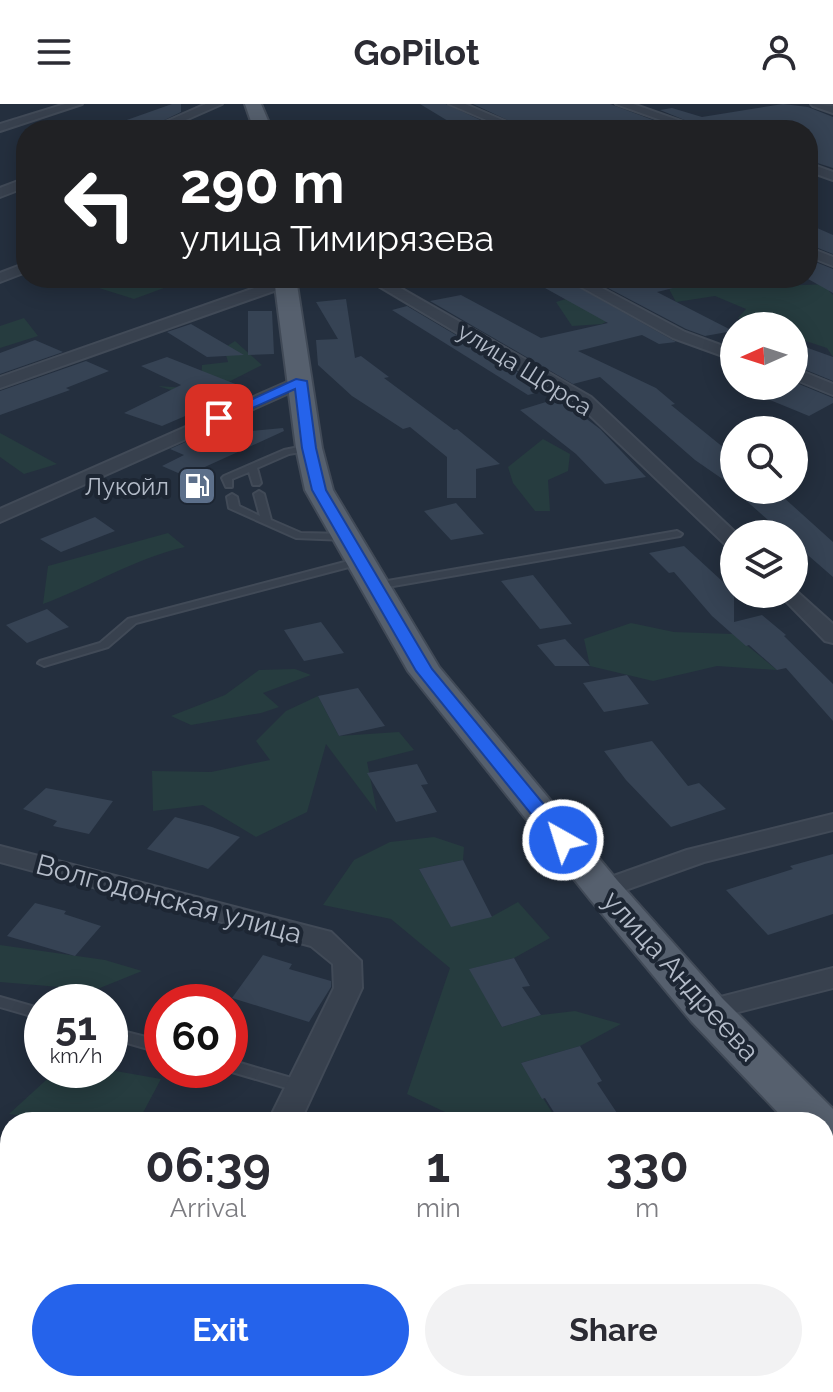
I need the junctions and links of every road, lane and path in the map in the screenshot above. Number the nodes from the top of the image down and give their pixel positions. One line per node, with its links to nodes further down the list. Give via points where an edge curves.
1 (76, 104): 7 (street)
2 (216, 104): 8 (street)
3 (455, 104): 9 (street)
4 (622, 104): 10 (street)
5 (817, 104): 6 (street)
6 (833, 110)
7 (25, 120)
8 (177, 120)
9 (495, 120)
10 (670, 120)
11 (267, 288): 18 (street)
12 (293, 288): 17 (main road, улица Андреева)
13 (389, 288): 28 (street, улица Щорса, via 585,401)
14 (591, 288): 15 (street, via 679,335)
15 (720, 350)
16 (808, 379): 19 (street)
17 (301, 381): 20 (main road, улица Андреева); 26 (street)
18 (0, 383)
19 (833, 390)
20 (309, 448): 21 (lane); 30 (main road, улица Андреева, via 319,490)
21 (252, 467): 22 (lane); 23 (lane, via 227,478)
22 (256, 483)
23 (229, 485)
24 (259, 494): 27 (lane)
25 (232, 497): 27 (lane, via 234,508)
26 (0, 516)
27 (267, 523): 30 (lane)
28 (720, 529)
29 (677, 534): 30 (lane)
30 (361, 561): 33 (lane, via 132,621 104,645); 36 (main road, улица Андреева, via 425,671)
31 (804, 608): 32 (street)
32 (833, 636)
33 (44, 663)
34 (833, 822): 36 (street, via 696,856)
35 (0, 854): 42 (street, Волгодонская улица, via 321,939 347,961 348,988)
36 (603, 889): 40 (main road, улица Андреева)
37 (833, 978): 40 (street)
38 (0, 1002): 39 (lane)
39 (24, 1009)
40 (707, 1010): 44 (main road, улица Андреева)
41 (248, 1071): 42 (lane)
42 (301, 1086): 43 (street, Волгодонская улица)
43 (289, 1112)
44 (806, 1112)

